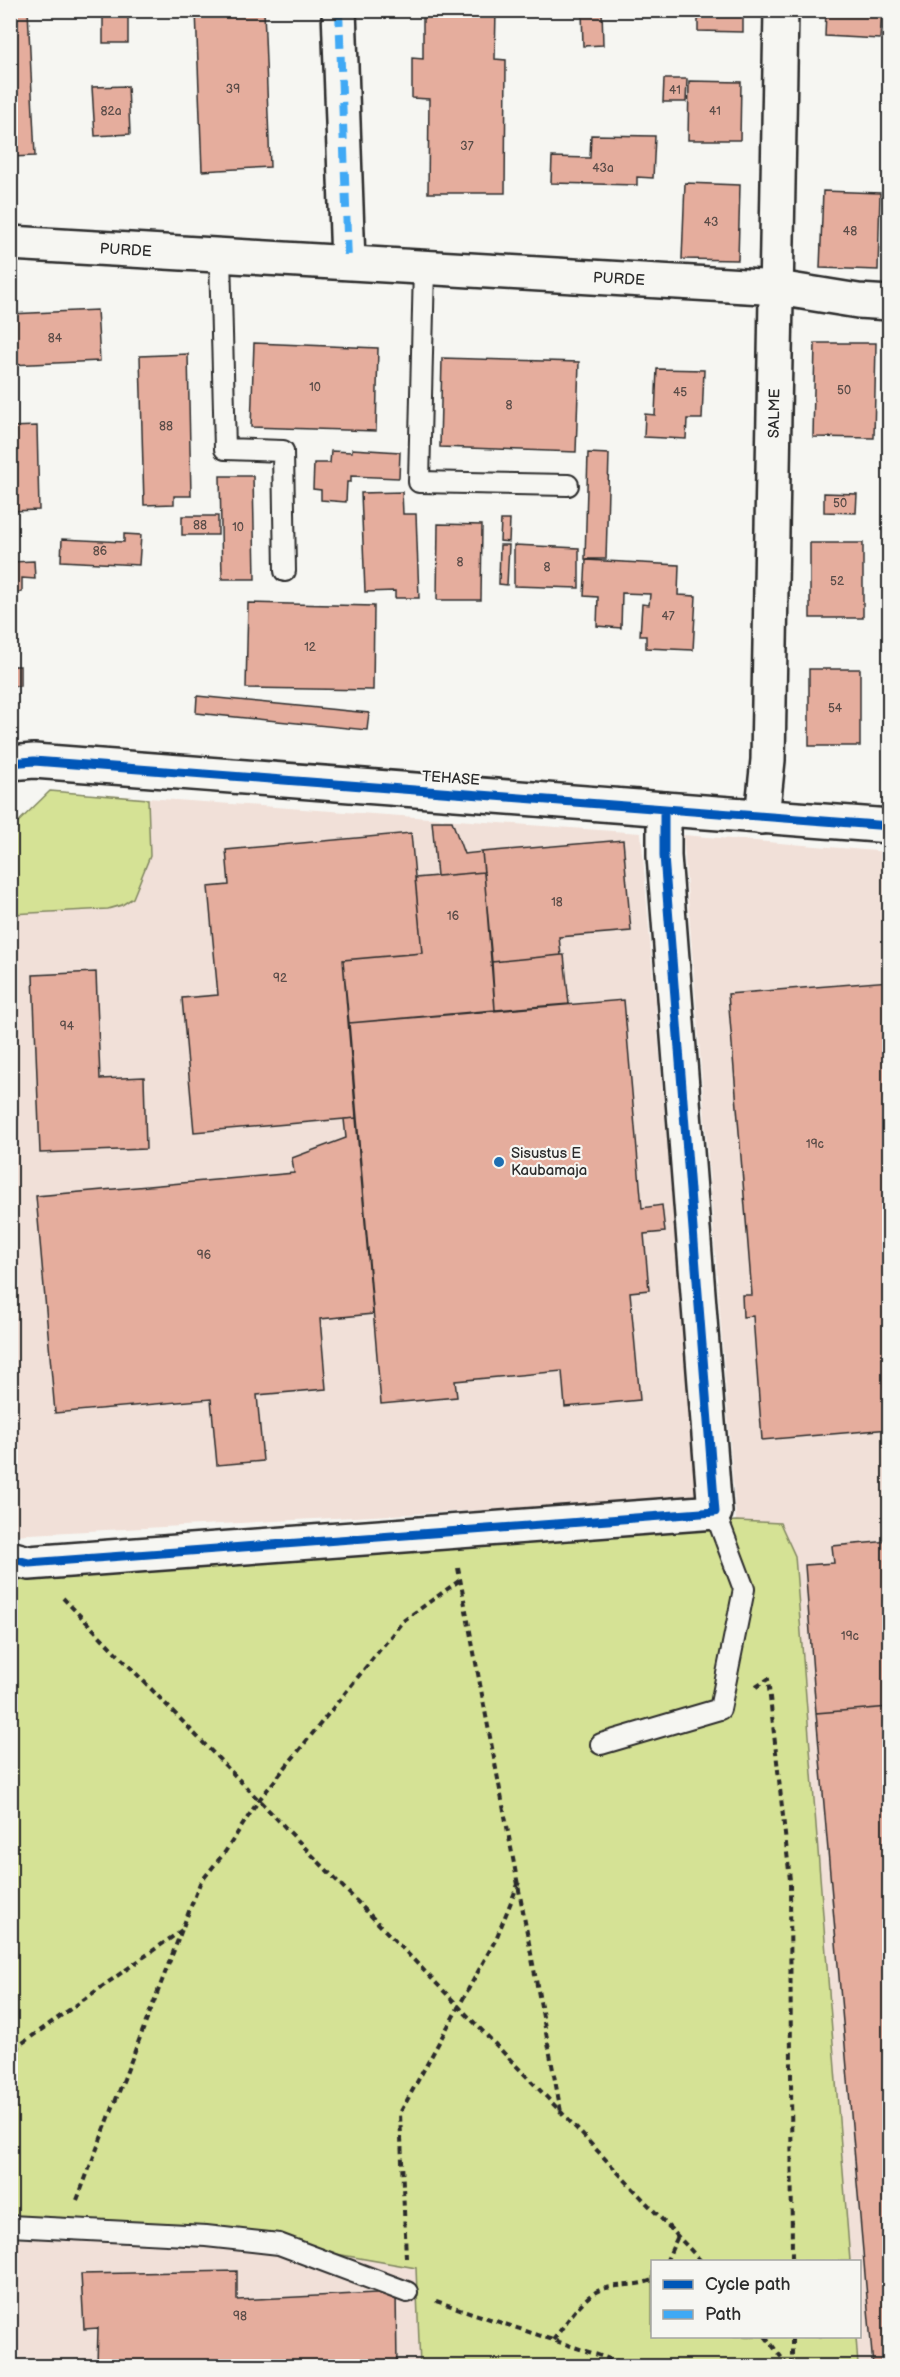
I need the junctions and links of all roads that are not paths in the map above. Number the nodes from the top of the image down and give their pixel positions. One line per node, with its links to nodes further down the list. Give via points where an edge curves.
1 (339, 10): 5 (street)
2 (781, 10): 7 (street, SALME)
3 (10, 243): 4 (street, PURDE)
4 (220, 256): 5 (street, PURDE); 10 (lane, via 225,449 283,451)
5 (348, 262): 6 (street, PURDE)
6 (424, 267): 7 (street, PURDE); 9 (lane, via 419,482)
7 (778, 288): 8 (street, PURDE); 13 (street, SALME, via 768,760)
8 (890, 303)
9 (568, 485)
10 (285, 571)
11 (10, 763): 12 (street, TEHASE, via 34,761)
12 (664, 809): 13 (street, TEHASE); 15 (street, via 664,856)
13 (762, 817): 14 (street, TEHASE)
14 (890, 826)
15 (715, 1512): 16 (street); 17 (lane, via 744,1589 720,1709)
16 (20, 1561)
17 (601, 1744)
18 (10, 2226): 19 (lane, via 206,2236 279,2244)
19 (407, 2292)

